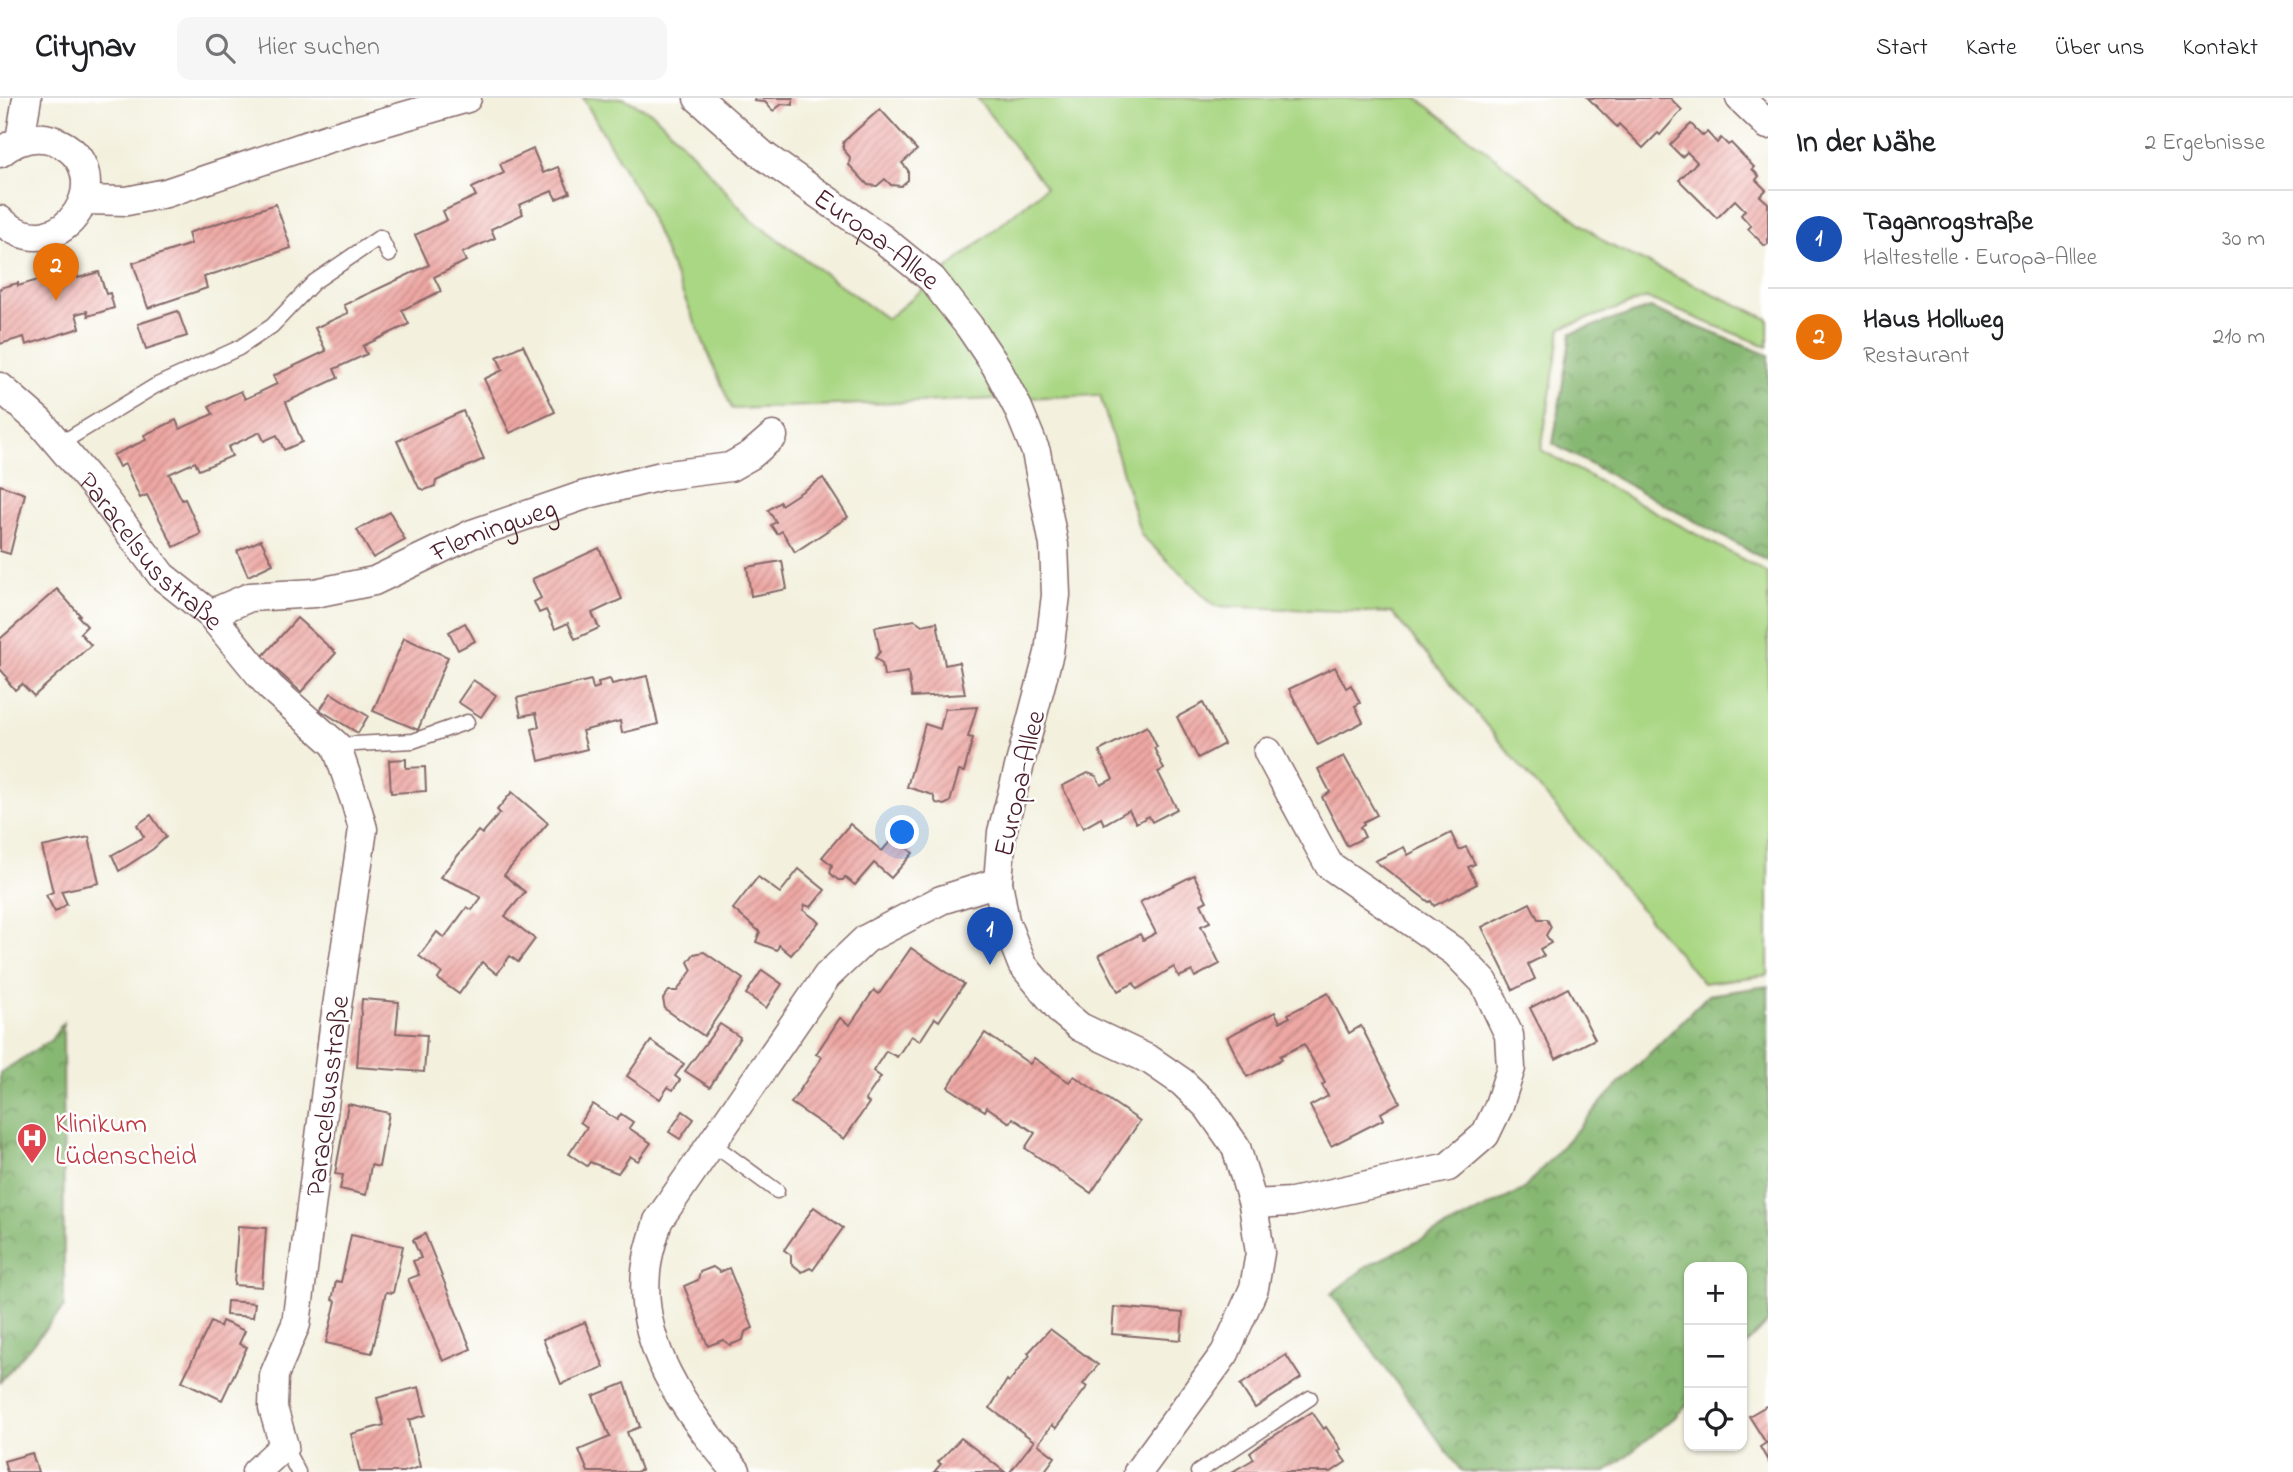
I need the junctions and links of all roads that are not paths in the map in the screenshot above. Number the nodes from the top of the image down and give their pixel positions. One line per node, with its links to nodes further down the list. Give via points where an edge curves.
1 (27, 98): 6 (street)
2 (467, 98): 7 (street, via 166,193 127,201)
3 (698, 98): 17 (street, Europa-Allee, via 764,156 932,279 996,366 1031,441 1054,545 1056,595 1049,653 1002,832)
4 (1740, 98): 5 (street)
5 (1768, 125)
6 (10, 146): 7 (street, via 33,137 69,149 83,170)
7 (85, 200): 8 (street, via 73,220 49,235 21,234)
8 (0, 220)
9 (389, 254): 12 (lane, Paracelsusstraße, via 380,237 314,282 272,326 239,348 155,386)
10 (0, 387): 12 (street, Paracelsusstraße, via 40,422)
11 (773, 436): 13 (street, Flemingweg, via 730,467 661,476 585,495 472,534 374,581 315,593 250,597)
12 (58, 445): 13 (street, Paracelsusstraße, via 162,576)
13 (210, 614): 15 (street, Paracelsusstraße, via 270,687)
14 (467, 722): 15 (lane, via 413,741)
15 (335, 745): 22 (street, Paracelsusstraße, via 363,829 296,1324 274,1375 272,1408)
16 (1268, 752): 20 (street, via 1329,865 1455,952 1484,982 1510,1035 1511,1068 1485,1135 1448,1167 1292,1202)
17 (998, 882): 18 (street, via 941,900 866,939 827,976); 20 (street, Europa-Allee, via 1013,944 1045,993 1080,1027 1150,1060 1208,1107 1236,1147)
18 (710, 1142): 19 (lane); 23 (street, via 658,1221 648,1257 645,1305 662,1367 694,1420)
19 (777, 1191)
20 (1253, 1203): 26 (street, Europa-Allee, via 1260,1253 1254,1288 1225,1353)
21 (1310, 1398): 27 (lane)
22 (285, 1446): 24 (street); 25 (lane, Paracelsusstraße)
23 (736, 1471)
24 (256, 1472)
25 (298, 1472)
26 (1138, 1472)
27 (1198, 1472)

